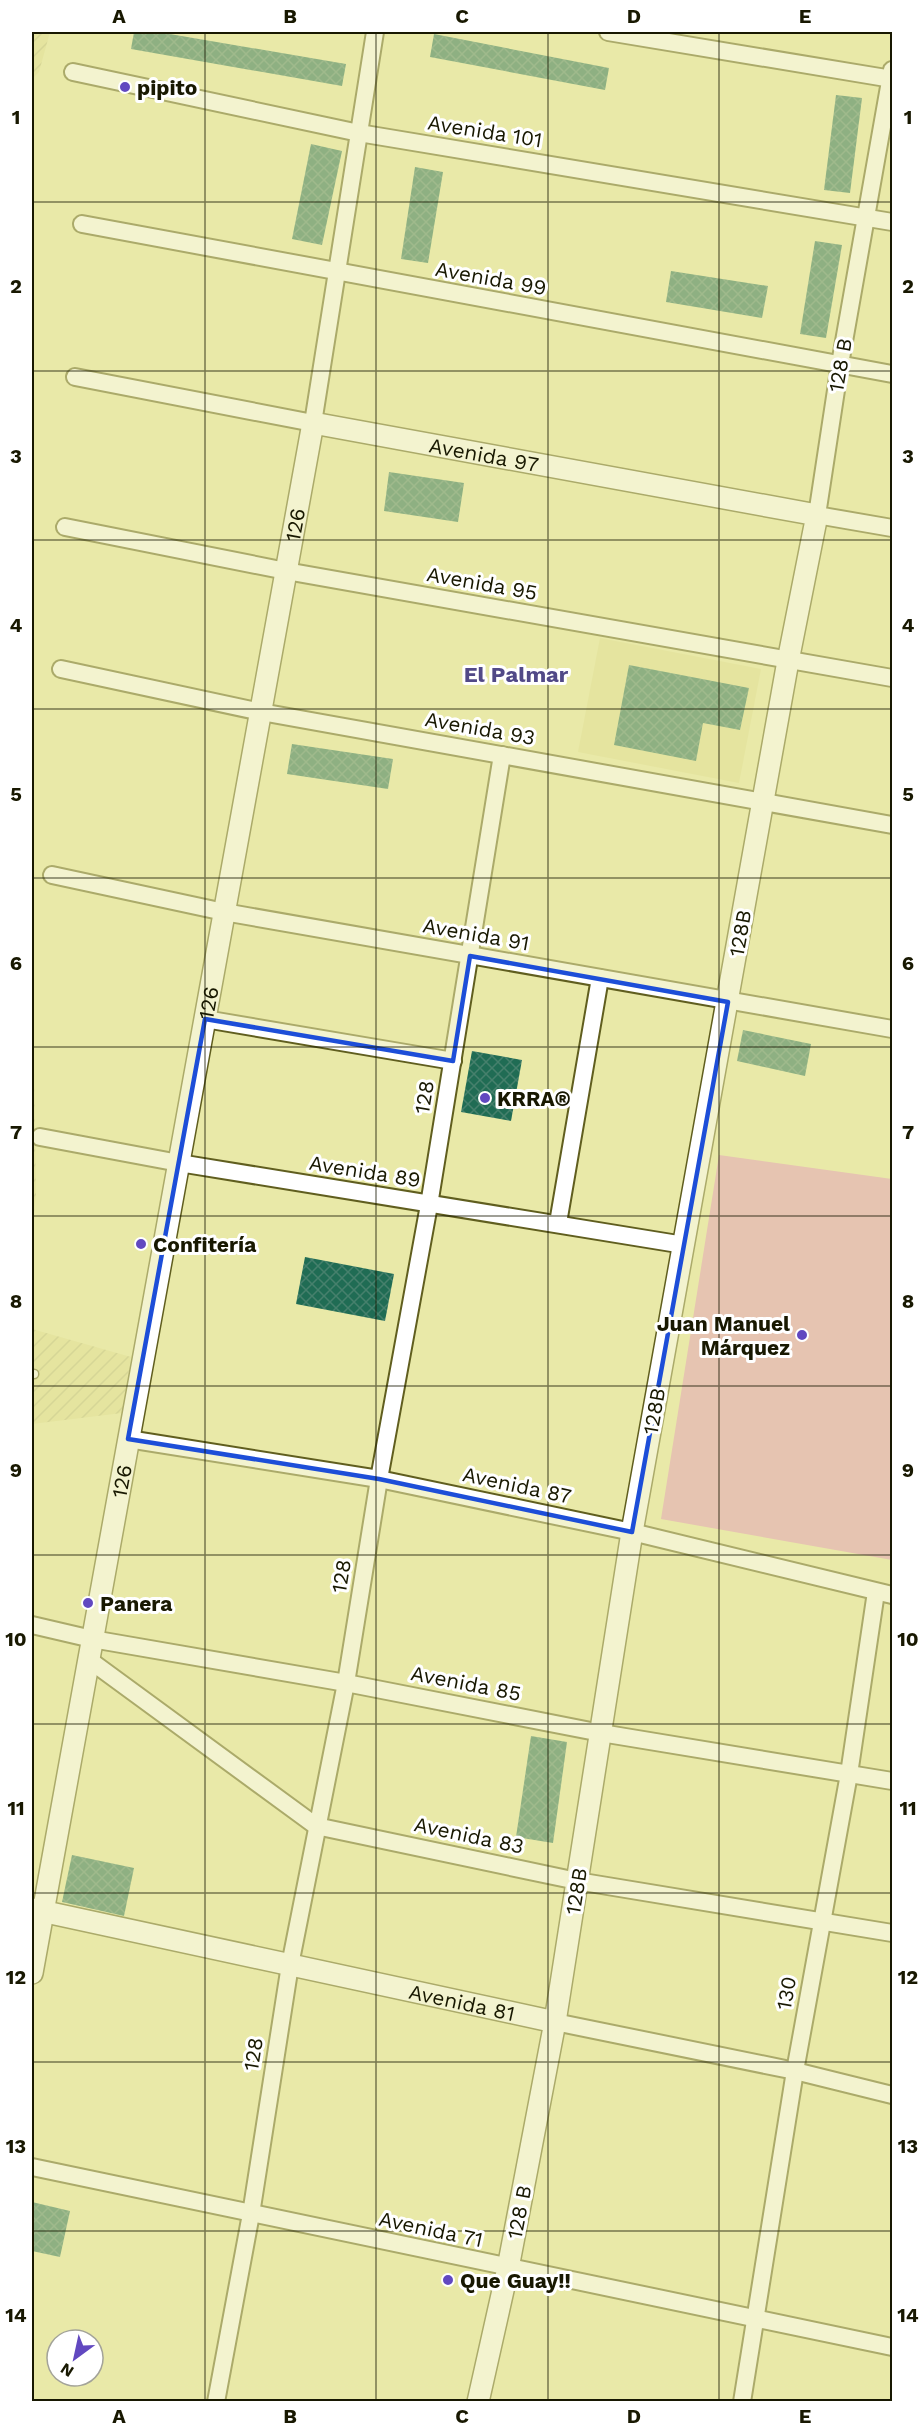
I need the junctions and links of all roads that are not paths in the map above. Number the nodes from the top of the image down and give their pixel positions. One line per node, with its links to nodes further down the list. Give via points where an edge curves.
1 (375, 32): 5 (street, 126)
2 (608, 32): 4 (street)
3 (73, 72): 5 (street, Avenida 101)
4 (892, 76): 6 (street, 128 B)
5 (359, 133): 6 (street, Avenida 101); 9 (street, 126)
6 (867, 218): 7 (street, Avenida 101); 10 (street, 128 B)
7 (892, 222)
8 (82, 224): 9 (street, Avenida 99)
9 (337, 272): 10 (street, Avenida 99); 13 (street, 126)
10 (840, 364): 11 (street, Avenida 99); 14 (street, 128 B)
11 (892, 374)
12 (75, 378): 13 (street, Avenida 97)
13 (313, 423): 14 (street, Avenida 97); 17 (street, 126)
14 (817, 515): 16 (street, Avenida 97); 18 (street, 128 B)
15 (65, 526): 17 (street, Avenida 95)
16 (892, 528)
17 (286, 571): 18 (street, Avenida 95); 21 (street, 126)
18 (788, 661): 20 (street, Avenida 95); 23 (street, 128B)
19 (61, 669): 21 (street, Avenida 93)
20 (892, 678)
21 (261, 712): 22 (street, Avenida 93); 26 (street, 126)
22 (501, 755): 23 (street, Avenida 93); 27 (street, 128)
23 (762, 801): 24 (street, Avenida 93); 29 (street, 128B)
24 (892, 825)
25 (52, 875): 26 (street, Avenida 91)
26 (224, 912): 27 (street, Avenida 91); 30 (street, 126)
27 (470, 956): 28 (street, Avenida 91); 32 (street, 128)
28 (600, 978): 29 (street, Avenida 91); 36 (street)
29 (728, 1002): 31 (street, Avenida 91); 37 (street, 128B)
30 (205, 1019): 32 (street); 34 (street, 126)
31 (892, 1029)
32 (453, 1061): 35 (street, 128)
33 (40, 1137): 34 (street, Avenida 89)
34 (179, 1163): 35 (street, Avenida 89); 38 (street, 126)
35 (429, 1205): 36 (street, Avenida 89); 39 (street, 128)
36 (558, 1223): 37 (street, Avenida 89)
37 (684, 1245): 40 (street, 128B)
38 (128, 1439): 39 (street, Avenida 87); 44 (street, 126)
39 (379, 1479): 40 (street, Avenida 87); 45 (street, 128)
40 (632, 1532): 41 (street, Avenida 87); 46 (street, 128B)
41 (876, 1592): 42 (street, Avenida 87); 47 (street, 130)
42 (892, 1595)
43 (32, 1625): 44 (street, Avenida 85)
44 (90, 1649): 45 (street, Avenida 85); 49 (street, Avenida 83); 51 (street, 126)
45 (346, 1683): 46 (street, Avenida 85); 49 (street, 128)
46 (601, 1733): 47 (street, Avenida 85); 50 (street, 128B)
47 (849, 1774): 48 (street, Avenida 85); 52 (street, 130)
48 (892, 1781)
49 (316, 1826): 50 (street, Avenida 83); 54 (street, 128)
50 (577, 1881): 52 (street, Avenida 83); 56 (street, 128B)
51 (37, 1910): 54 (street, Avenida 81); 55 (street, 126)
52 (822, 1921): 53 (street, Avenida 83); 57 (street, 130)
53 (892, 1933)
54 (290, 1965): 56 (street, Avenida 81); 60 (street, 128)
55 (32, 1973)
56 (555, 2022): 57 (street, Avenida 81); 61 (street, 128 B)
57 (795, 2071): 58 (street, Avenida 81); 62 (street, 130)
58 (892, 2095)
59 (32, 2168): 60 (street, Avenida 71)
60 (251, 2214): 61 (street, Avenida 71); 64 (street, 128)
61 (508, 2268): 62 (street, Avenida 71); 65 (street, 128 B)
62 (757, 2319): 63 (street, Avenida 71); 66 (street, 130)
63 (892, 2347)
64 (216, 2402)
65 (478, 2402)
66 (742, 2402)

